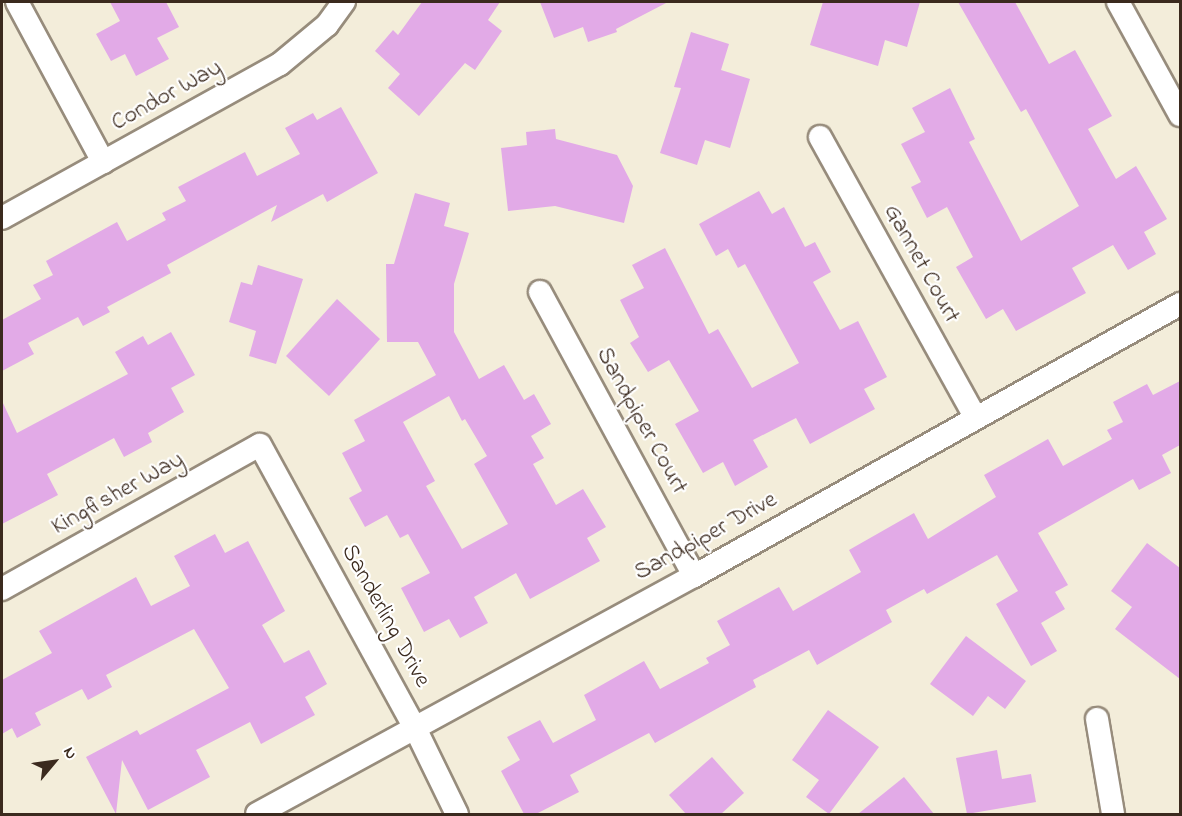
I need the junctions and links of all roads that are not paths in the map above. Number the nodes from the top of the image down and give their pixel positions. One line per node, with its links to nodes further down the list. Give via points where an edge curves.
1 (17, 2): 6 (street)
2 (344, 2): 6 (street, Condor Way, via 327,25 280,64)
3 (1118, 2): 4 (street)
4 (1180, 114)
5 (820, 137): 10 (street, Gannet Court)
6 (103, 162): 7 (street, Condor Way)
7 (2, 218)
8 (540, 292): 12 (street, Sandpiper Court)
9 (1180, 304): 10 (street, Sandpiper Drive)
10 (975, 417): 12 (street, Sandpiper Drive)
11 (260, 445): 13 (street, Kingfisher Way); 15 (street, Sanderling Drive)
12 (694, 576): 15 (street, Sandpiper Drive)
13 (2, 589)
14 (1097, 718): 18 (street)
15 (415, 728): 16 (street, Sandpiper Drive); 17 (street, Sanderling Drive)
16 (257, 814)
17 (457, 814)
18 (1113, 814)

